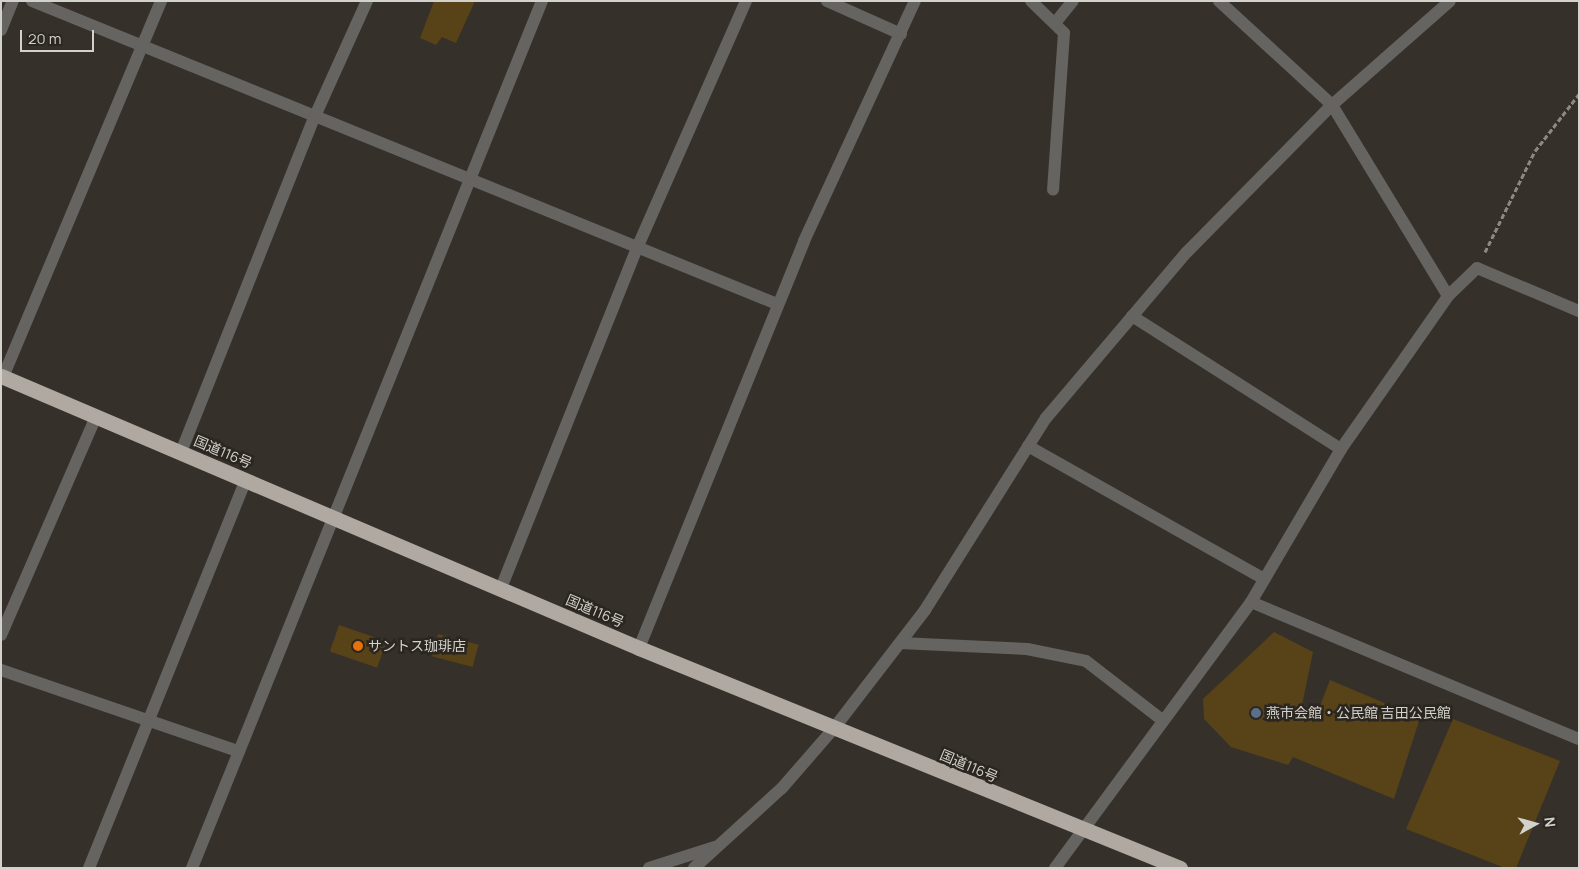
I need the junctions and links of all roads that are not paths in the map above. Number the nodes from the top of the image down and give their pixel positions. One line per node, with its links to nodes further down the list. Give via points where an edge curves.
1 (13, 1): 14 (street)
2 (32, 1): 16 (street)
3 (161, 1): 16 (street)
4 (368, 1): 18 (street)
5 (542, 1): 19 (street)
6 (746, 1): 21 (street)
7 (827, 1): 15 (street)
8 (915, 1): 15 (street)
9 (1031, 1): 13 (street)
10 (1073, 1): 13 (street)
11 (1219, 1): 17 (street)
12 (1450, 1): 17 (street)
13 (1054, 23): 20 (street, via 1064,33)
14 (1, 30)
15 (901, 34): 23 (street)
16 (143, 44): 18 (street); 26 (street)
17 (1332, 105): 22 (street); 25 (street, via 1187,252)
18 (315, 116): 19 (street); 30 (street)
19 (470, 181): 21 (street); 32 (street)
20 (1053, 190)
21 (637, 248): 23 (street); 34 (street)
22 (1448, 296): 24 (street, via 1477,268); 29 (street)
23 (777, 304): 38 (street)
24 (1579, 311)
25 (1132, 316): 28 (street, via 1046,418); 29 (street)
26 (2, 377): 27 (highway, 国道116号)
27 (96, 416): 30 (highway, 国道116号); 36 (street)
28 (1028, 446): 33 (street); 37 (street)
29 (1341, 449): 33 (street)
30 (181, 452): 31 (highway, 国道116号)
31 (246, 479): 32 (highway, 国道116号); 41 (street)
32 (332, 515): 34 (highway, 国道116号); 44 (street)
33 (1264, 579): 35 (street)
34 (501, 588): 38 (highway, 国道116号)
35 (1251, 602): 40 (street); 43 (street)
36 (1, 635)
37 (900, 643): 40 (street, via 1027,649 1086,661); 42 (street)
38 (639, 648): 42 (highway, 国道116号)
39 (1, 670): 41 (street)
40 (1162, 720): 45 (street)
41 (150, 721): 44 (street); 47 (street)
42 (835, 727): 45 (highway, 国道116号); 46 (street, via 782,788)
43 (1579, 739)
44 (237, 751): 48 (street)
45 (1080, 830): 51 (street); 52 (highway, 国道116号)
46 (720, 845): 49 (street); 50 (street)
47 (88, 868)
48 (192, 868)
49 (649, 868)
50 (694, 868)
51 (1055, 868)
52 (1180, 868)

